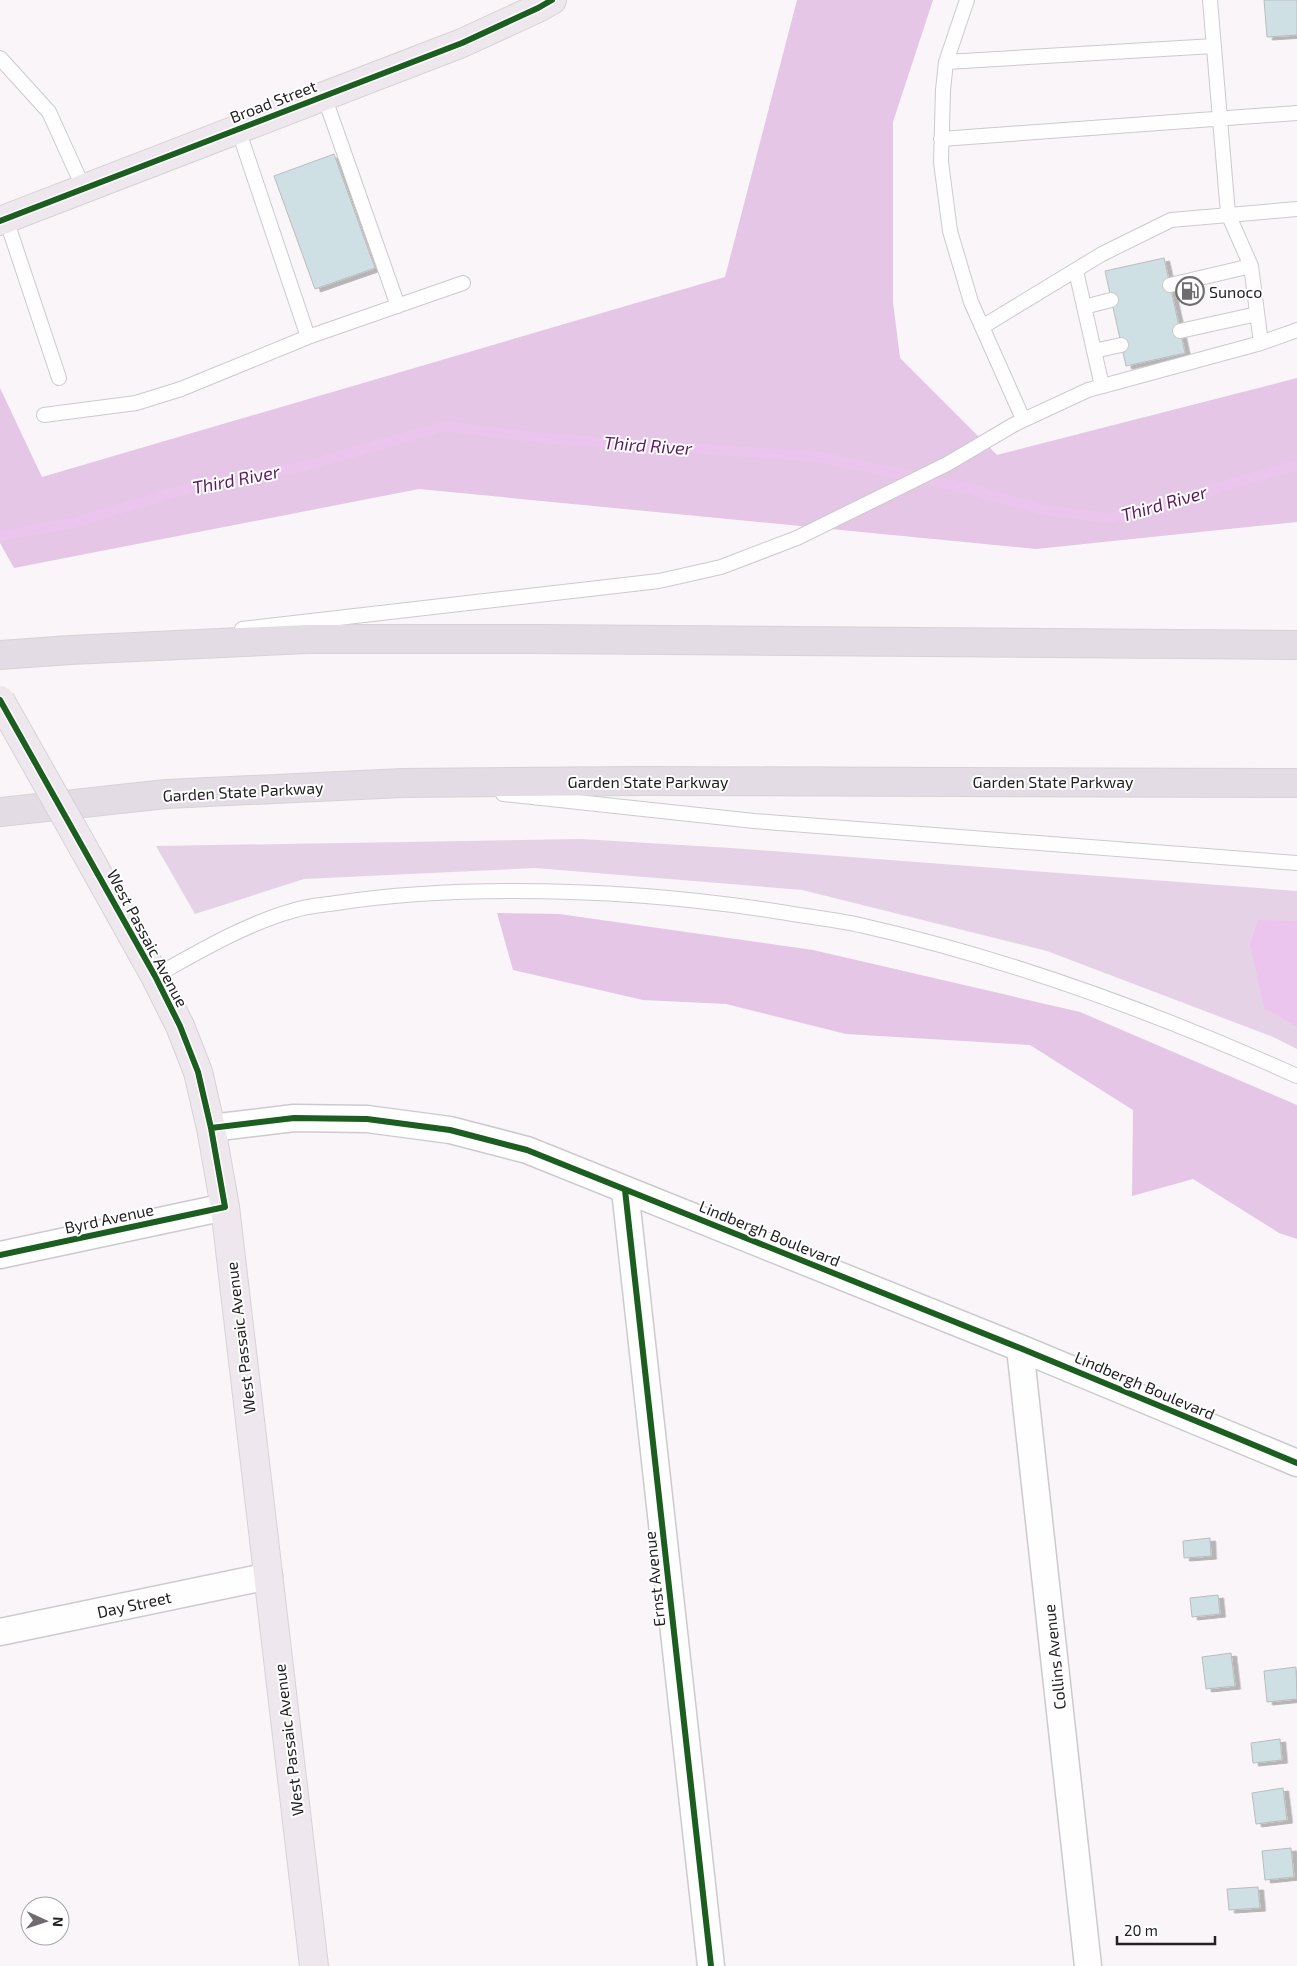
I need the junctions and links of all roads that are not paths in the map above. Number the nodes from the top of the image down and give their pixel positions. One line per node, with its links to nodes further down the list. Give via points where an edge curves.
1 (552, 0): 7 (main road, Broad Street, via 462,43)
2 (967, 0): 6 (lane)
3 (1210, 0): 4 (lane)
4 (1214, 46): 6 (lane); 9 (lane)
5 (0, 58): 12 (lane, via 49,112)
6 (946, 62): 11 (lane)
7 (324, 96): 10 (main road, Broad Street); 21 (lane)
8 (1297, 113): 9 (lane)
9 (1219, 119): 11 (lane); 14 (lane)
10 (238, 129): 12 (main road, Broad Street); 27 (lane)
11 (941, 139): 24 (lane, via 950,231 971,302)
12 (84, 189): 15 (main road, Broad Street)
13 (1297, 209): 14 (lane)
14 (1228, 214): 16 (lane); 17 (lane, via 1171,220 1102,254)
15 (3, 220): 31 (lane)
16 (1251, 266): 19 (lane); 23 (lane)
17 (1076, 271): 22 (lane); 24 (lane)
18 (463, 283): 21 (lane)
19 (1170, 285)
20 (1111, 300): 22 (lane)
21 (398, 306): 27 (lane)
22 (1084, 307): 30 (lane)
23 (1257, 314): 26 (lane); 28 (lane)
24 (982, 327): 34 (lane)
25 (1297, 330): 28 (lane)
26 (1180, 331)
27 (308, 336): 33 (lane, via 181,389 136,403)
28 (1261, 343): 32 (lane)
29 (1121, 345): 30 (lane)
30 (1094, 351): 32 (lane)
31 (59, 378)
32 (1102, 386): 34 (lane)
33 (44, 415)
34 (1023, 420): 36 (lane, via 947,464 797,538 721,568 659,581)
35 (1297, 645): 36 (highway, via 307,639)
36 (70, 650): 37 (highway)
37 (0, 655)
38 (0, 700): 43 (main road, West Passaic Avenue, bridge)
39 (403, 783): 40 (highway, Garden State Parkway); 41 (highway, Garden State Parkway, via 166,794); 42 (lane, via 754,822)
40 (1297, 783)
41 (0, 812)
42 (1297, 863)
43 (155, 976): 44 (lane, via 228,935 255,925 296,910 363,899 454,891 561,891 665,897 861,925 958,949 1139,1009); 45 (main road, West Passaic Avenue, via 198,1072)
44 (1297, 1076)
45 (211, 1128): 46 (street, Lindbergh Boulevard, via 294,1118 367,1120 450,1130 527,1150); 47 (main road, West Passaic Avenue)
46 (625, 1190): 49 (street, Lindbergh Boulevard); 54 (street, Ernst Avenue)
47 (224, 1207): 48 (street, Byrd Avenue); 51 (main road, West Passaic Avenue)
48 (0, 1255)
49 (1020, 1348): 50 (street, Lindbergh Boulevard); 55 (street, Collins Avenue)
50 (1297, 1463)
51 (269, 1576): 52 (street, Day Street); 53 (main road, West Passaic Avenue)
52 (0, 1632)
53 (314, 1966)
54 (711, 1966)
55 (1088, 1966)

